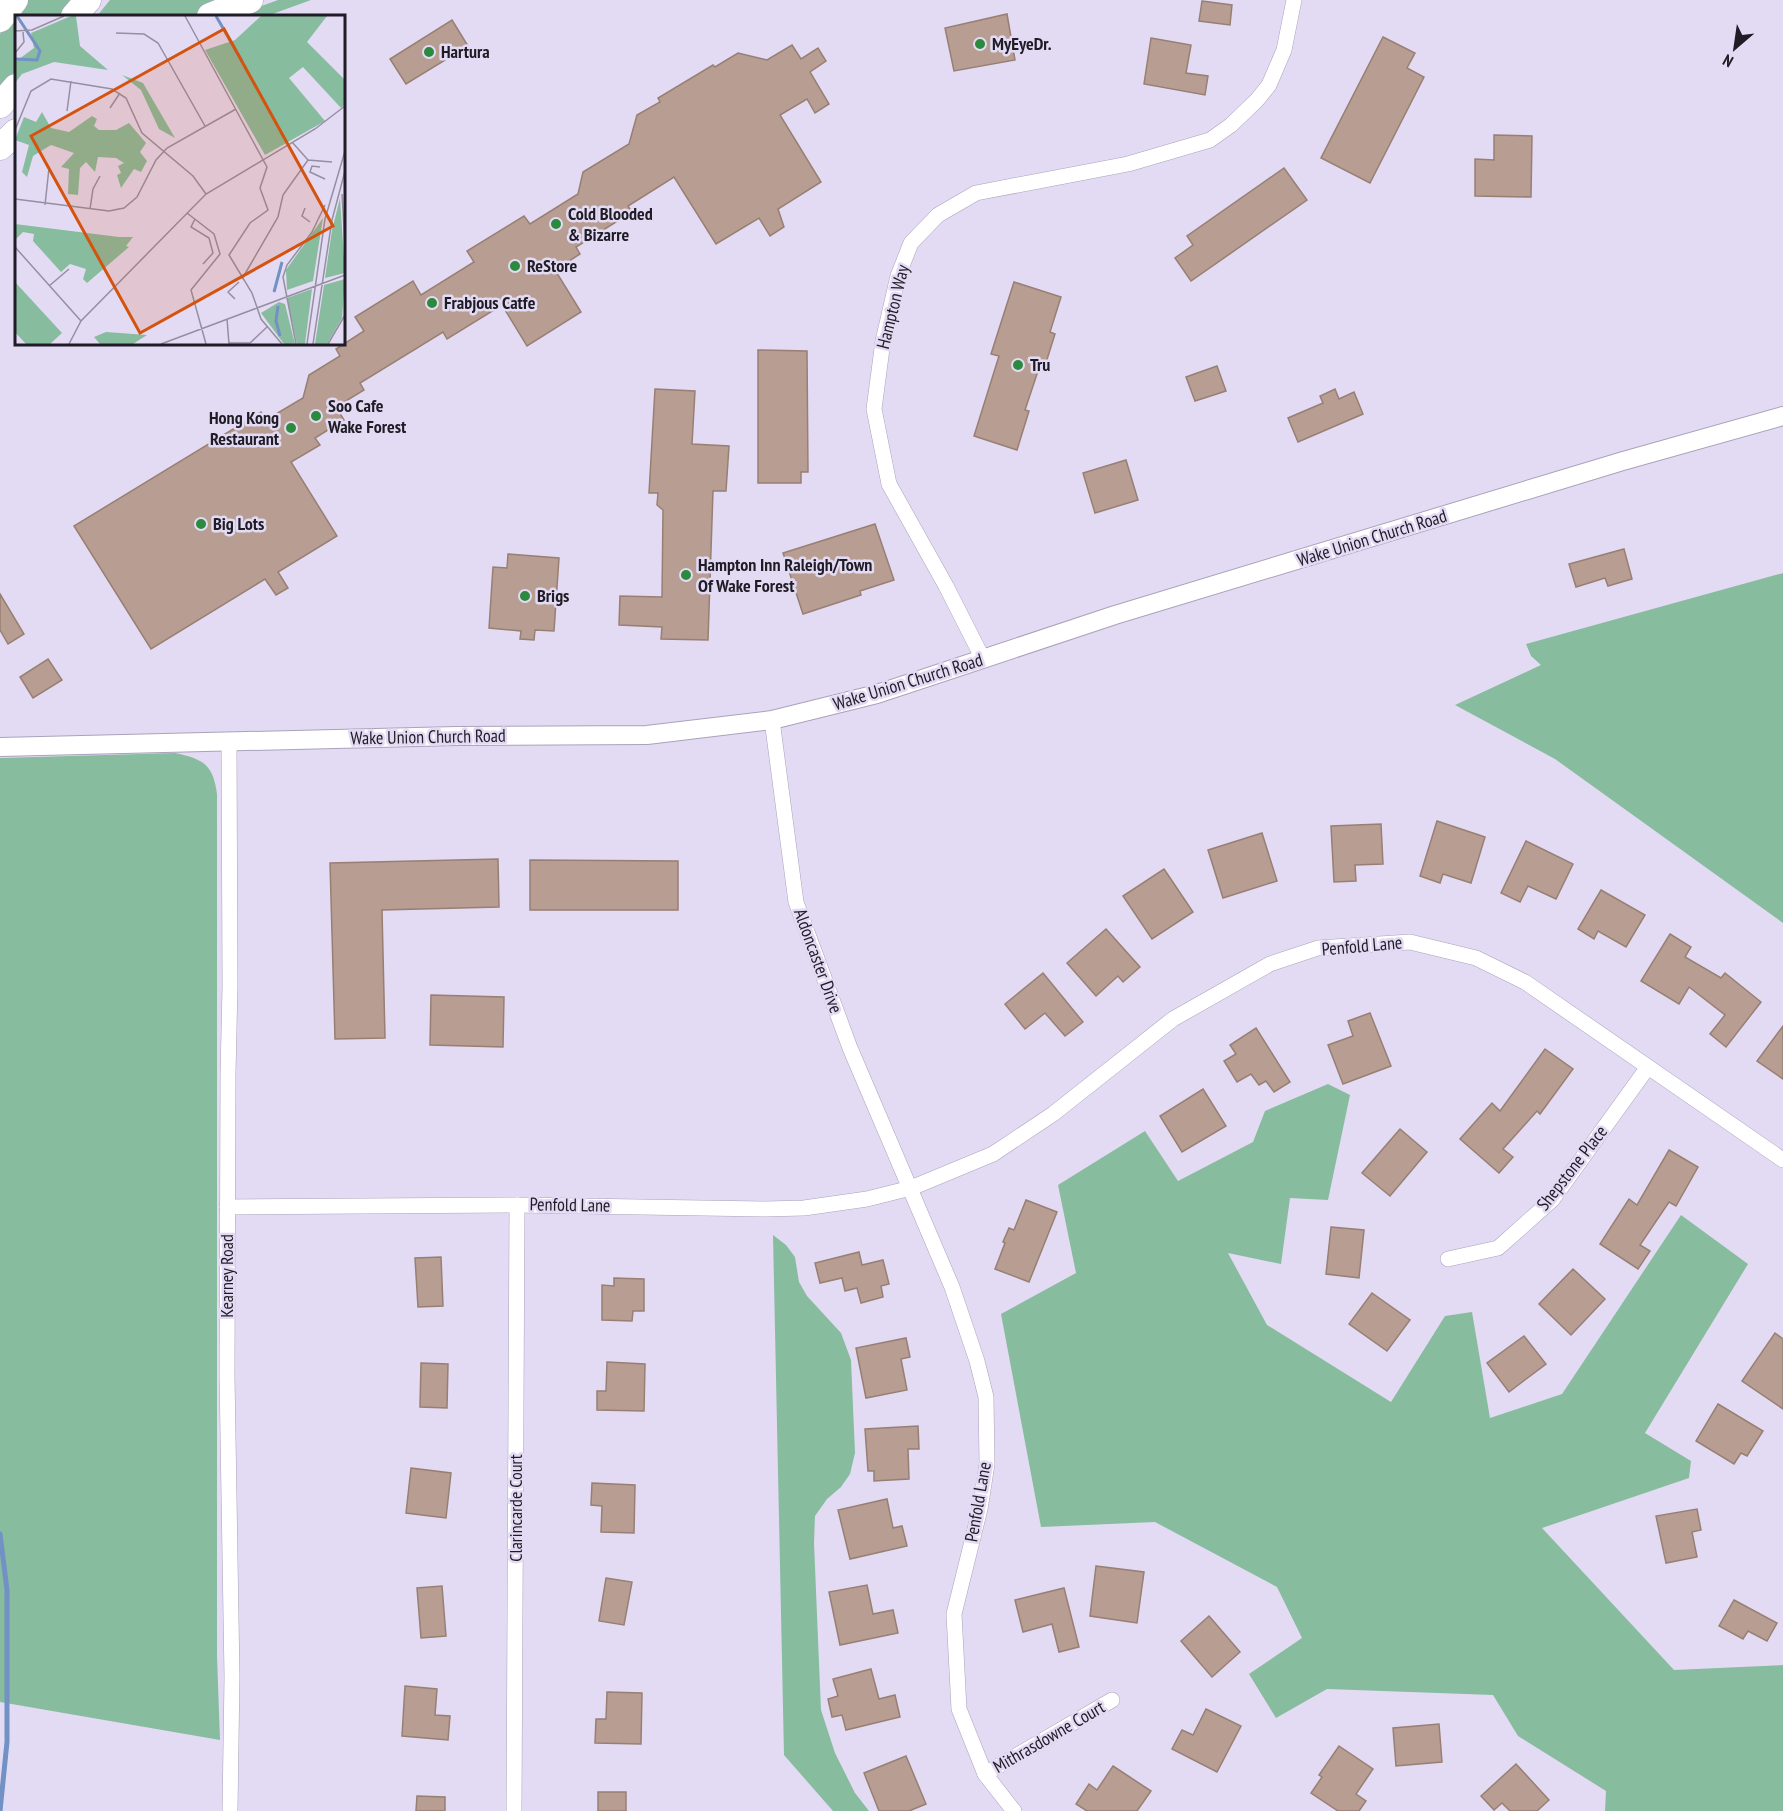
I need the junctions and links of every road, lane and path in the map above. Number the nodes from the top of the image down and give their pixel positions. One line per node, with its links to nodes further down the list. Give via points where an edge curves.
1 (15, 0): 7 (highway)
2 (88, 0): 5 (highway)
3 (250, 0): 6 (highway)
4 (1294, 0): 13 (street, Hampton Way, via 1284,50 1269,85 1231,125 1210,140 1128,164 976,193 938,215 910,243 883,340 874,409 889,484)
5 (75, 15)
6 (212, 15)
7 (0, 19)
8 (15, 88): 9 (highway)
9 (0, 105)
10 (15, 133): 11 (highway)
11 (0, 147)
12 (1783, 416): 13 (street, Wake Union Church Road, via 1623,461)
13 (983, 659): 14 (street, Wake Union Church Road, via 877,694)
14 (772, 720): 15 (street, Wake Union Church Road, via 647,735); 19 (street, Aldoncaster Drive, via 796,902 850,1048)
15 (229, 742): 16 (street, Wake Union Church Road); 21 (street, Kearney Road)
16 (0, 747)
17 (1648, 1067): 18 (street, Penfold Lane); 19 (street, Penfold Lane, via 1525,982 1476,958 1410,942 1318,948 1270,964 1173,1019 1053,1114 993,1155); 22 (street, Shepstone Place, via 1552,1200 1498,1248)
18 (1783, 1160)
19 (911, 1188): 20 (street, Penfold Lane, via 804,1208); 24 (street, Penfold Lane, via 952,1287 986,1397 987,1464 954,1614 959,1709)
20 (517, 1205): 21 (street, Penfold Lane); 26 (street, Clarincarde Court)
21 (227, 1207): 25 (street, Kearney Road)
22 (1448, 1259)
23 (1112, 1700): 24 (street, Mithrasdowne Court)
24 (986, 1774): 27 (street, Penfold Lane)
25 (230, 1811)
26 (514, 1811)
27 (1014, 1811)

